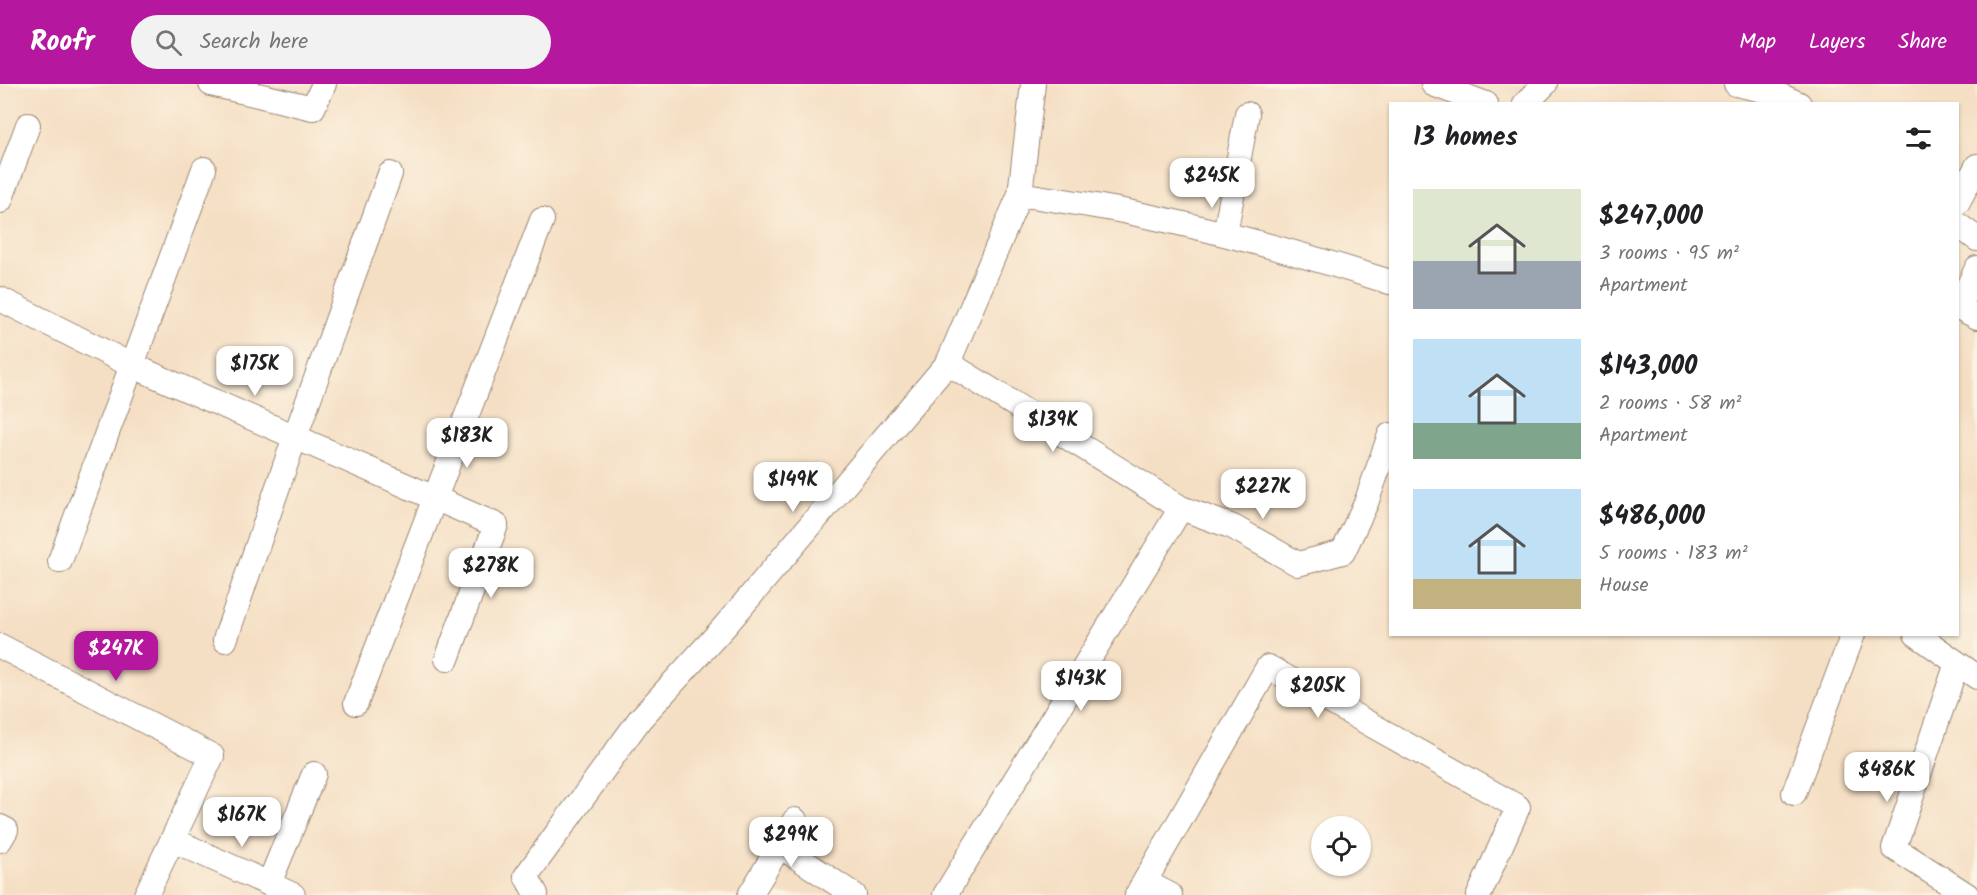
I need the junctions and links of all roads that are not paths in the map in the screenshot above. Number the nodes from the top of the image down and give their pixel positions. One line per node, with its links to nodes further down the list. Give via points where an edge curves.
1 (212, 84): 2 (street, via 314,108)
2 (324, 84)
3 (1033, 84): 16 (street)
4 (1433, 84): 8 (street)
5 (1545, 84): 9 (street)
6 (1736, 84): 7 (street)
7 (1773, 88): 10 (street)
8 (1481, 102)
9 (1527, 102)
10 (1796, 102)
11 (1247, 114): 21 (street)
12 (28, 125): 18 (street)
13 (1977, 166): 17 (street)
14 (204, 169): 30 (street)
15 (390, 174): 31 (street)
16 (1020, 194): 21 (street, via 1142,214); 29 (street)
17 (1959, 200)
18 (0, 201)
19 (542, 220): 33 (street)
20 (1959, 226): 22 (street)
21 (1226, 234): 24 (street)
22 (1977, 239)
23 (1977, 268): 26 (street)
24 (1389, 282)
25 (0, 299): 30 (street)
26 (1959, 305)
27 (1959, 308): 28 (street)
28 (1977, 317)
29 (948, 363): 34 (street); 56 (street, via 725,626 640,719 526,876)
30 (131, 365): 31 (street); 35 (street)
31 (295, 437): 33 (street); 38 (street)
32 (1389, 438): 34 (street, via 1366,503 1343,552 1298,564 1233,527)
33 (433, 498): 40 (street, via 495,525); 43 (street)
34 (1181, 508): 59 (street)
35 (60, 561)
36 (1852, 636): 45 (street)
37 (1919, 636): 41 (street)
38 (225, 640)
39 (0, 646): 49 (street, via 212,756)
40 (447, 659)
41 (1957, 663): 42 (street); 62 (street, via 1894,848)
42 (1977, 677)
43 (356, 703)
44 (314, 774): 52 (street)
45 (1794, 793)
46 (795, 820): 50 (street)
47 (0, 827): 48 (street, via 6,830)
48 (0, 840)
49 (173, 840): 52 (street); 54 (street)
50 (780, 846): 57 (street); 58 (street)
51 (1977, 881): 62 (street)
52 (269, 884): 55 (street)
53 (1141, 888): 60 (street); 61 (street, via 1269,667 1518,807)
54 (146, 895)
55 (293, 895)
56 (537, 895)
57 (750, 895)
58 (854, 895)
59 (945, 895)
60 (1170, 895)
61 (1479, 895)
62 (1966, 895)

